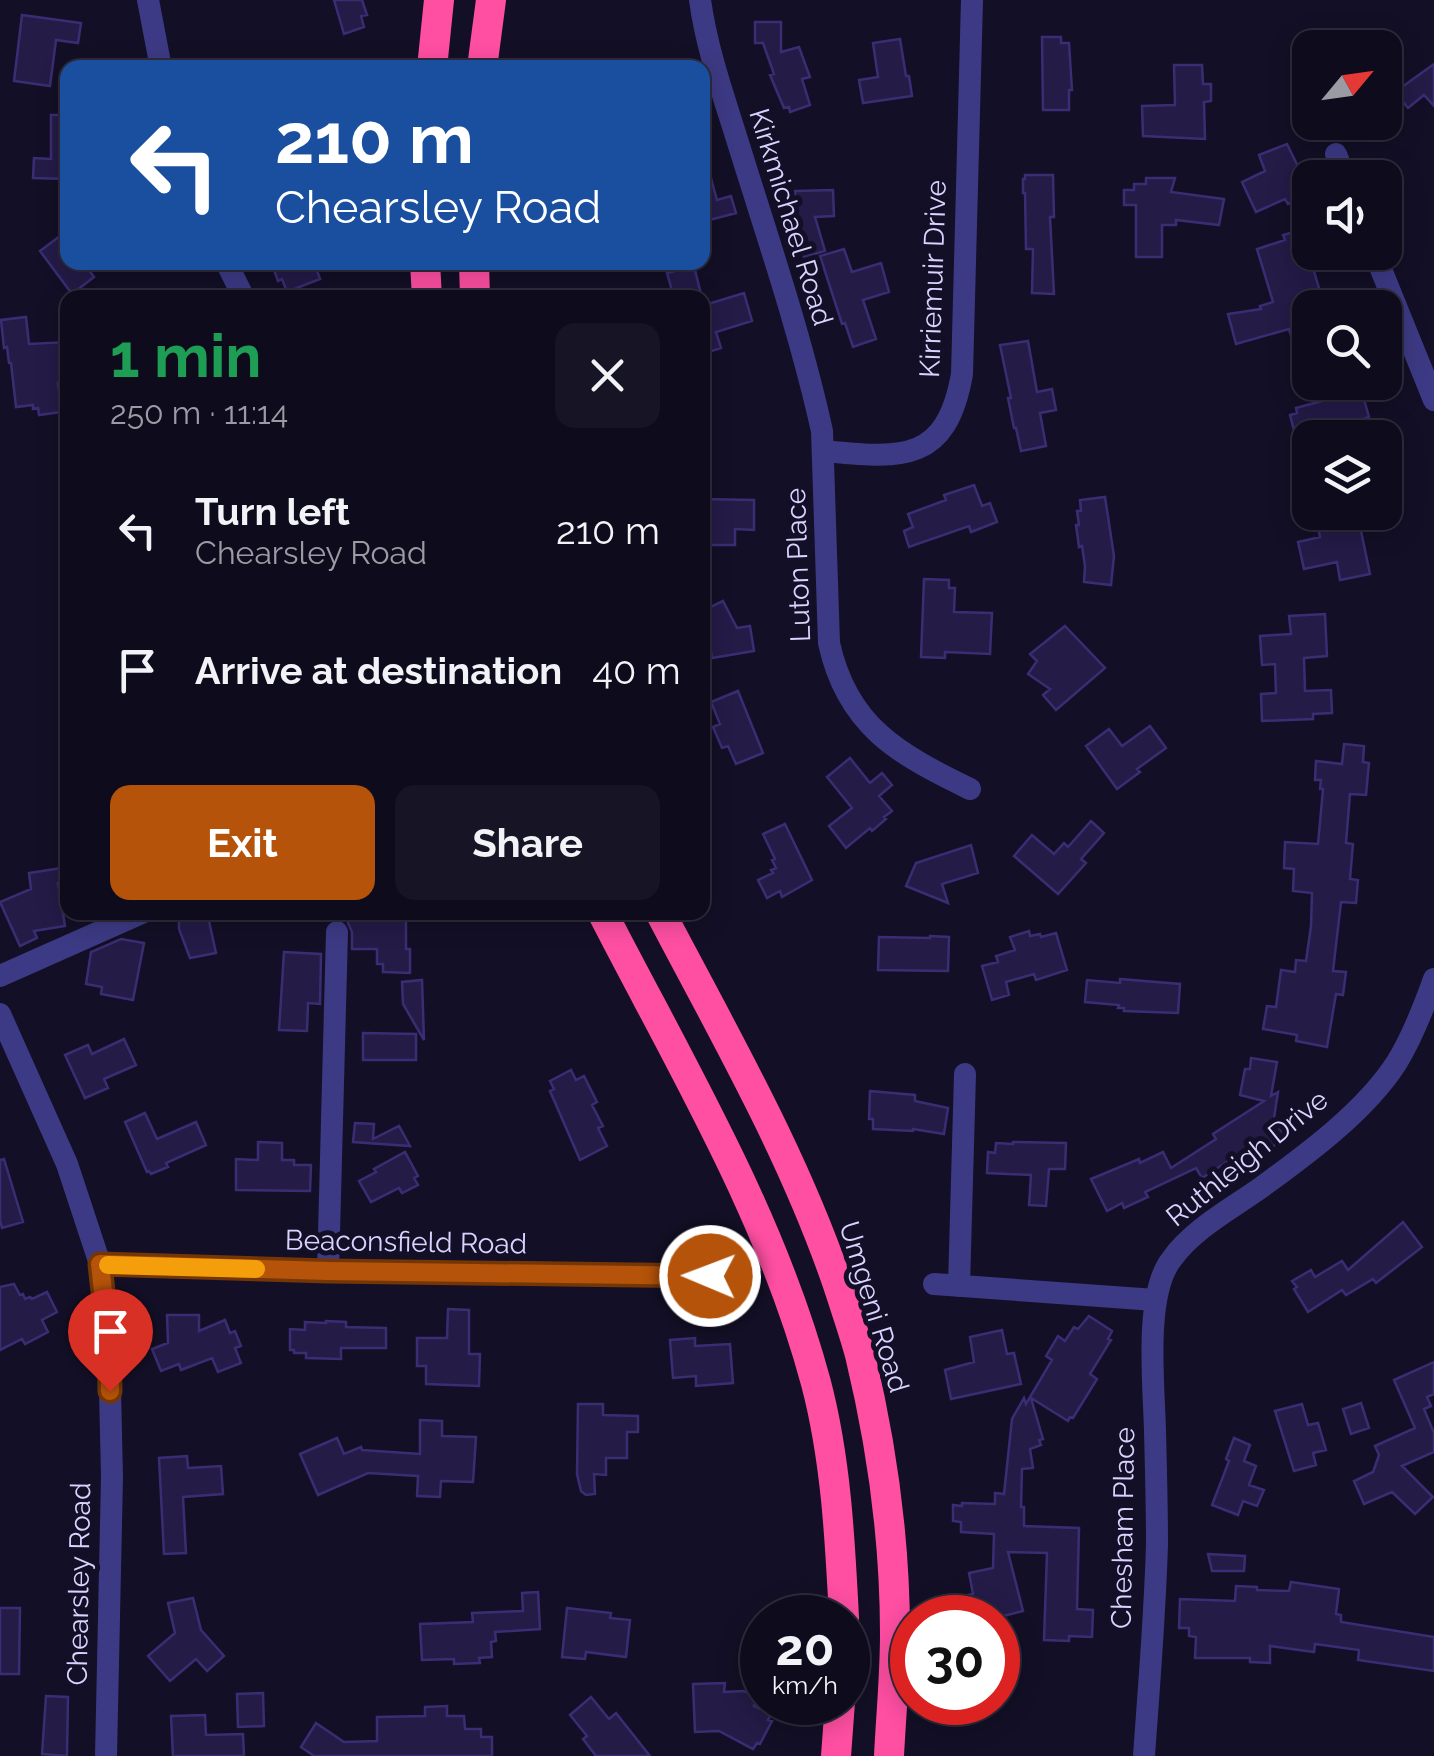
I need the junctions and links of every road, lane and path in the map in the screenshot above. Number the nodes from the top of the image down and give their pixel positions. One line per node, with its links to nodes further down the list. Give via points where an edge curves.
1 (148, 0): 6 (street)
2 (439, 0): 7 (highway)
3 (492, 0): 8 (highway)
4 (700, 0): 13 (street, Kirkmichael Road, via 815,401)
5 (972, 0): 13 (street, Kirriemuir Drive, via 956,406 941,431 918,449)
6 (159, 60)
7 (433, 60)
8 (483, 60)
9 (1336, 154): 10 (street)
10 (1338, 160)
11 (1381, 270): 12 (street)
12 (1434, 400)
13 (823, 452): 14 (street, Luton Place, via 829,642 844,691 884,738)
14 (970, 789)
15 (126, 920): 19 (street)
16 (606, 920): 29 (highway, via 728,1153 780,1270 817,1388)
17 (664, 920): 33 (highway, Umgeni Road, via 802,1190 860,1353 892,1553)
18 (338, 932): 24 (street)
19 (0, 976)
20 (1434, 979): 28 (street, Ruthleigh Drive, via 1385,1080 1288,1169 1185,1243 1164,1271)
21 (0, 1014): 23 (street, Chearsley Road, via 67,1164)
22 (965, 1074): 27 (street)
23 (100, 1264): 24 (street, Beaconsfield Road); 31 (street, Chearsley Road, via 112,1477)
24 (328, 1271): 25 (street, Beaconsfield Road)
25 (710, 1276)
26 (934, 1284): 27 (street)
27 (959, 1286): 28 (street)
28 (1155, 1300): 34 (street, Chesham Place, via 1156,1542)
29 (843, 1595)
30 (838, 1725): 32 (highway)
31 (106, 1756)
32 (836, 1756)
33 (889, 1756)
34 (1144, 1756)

